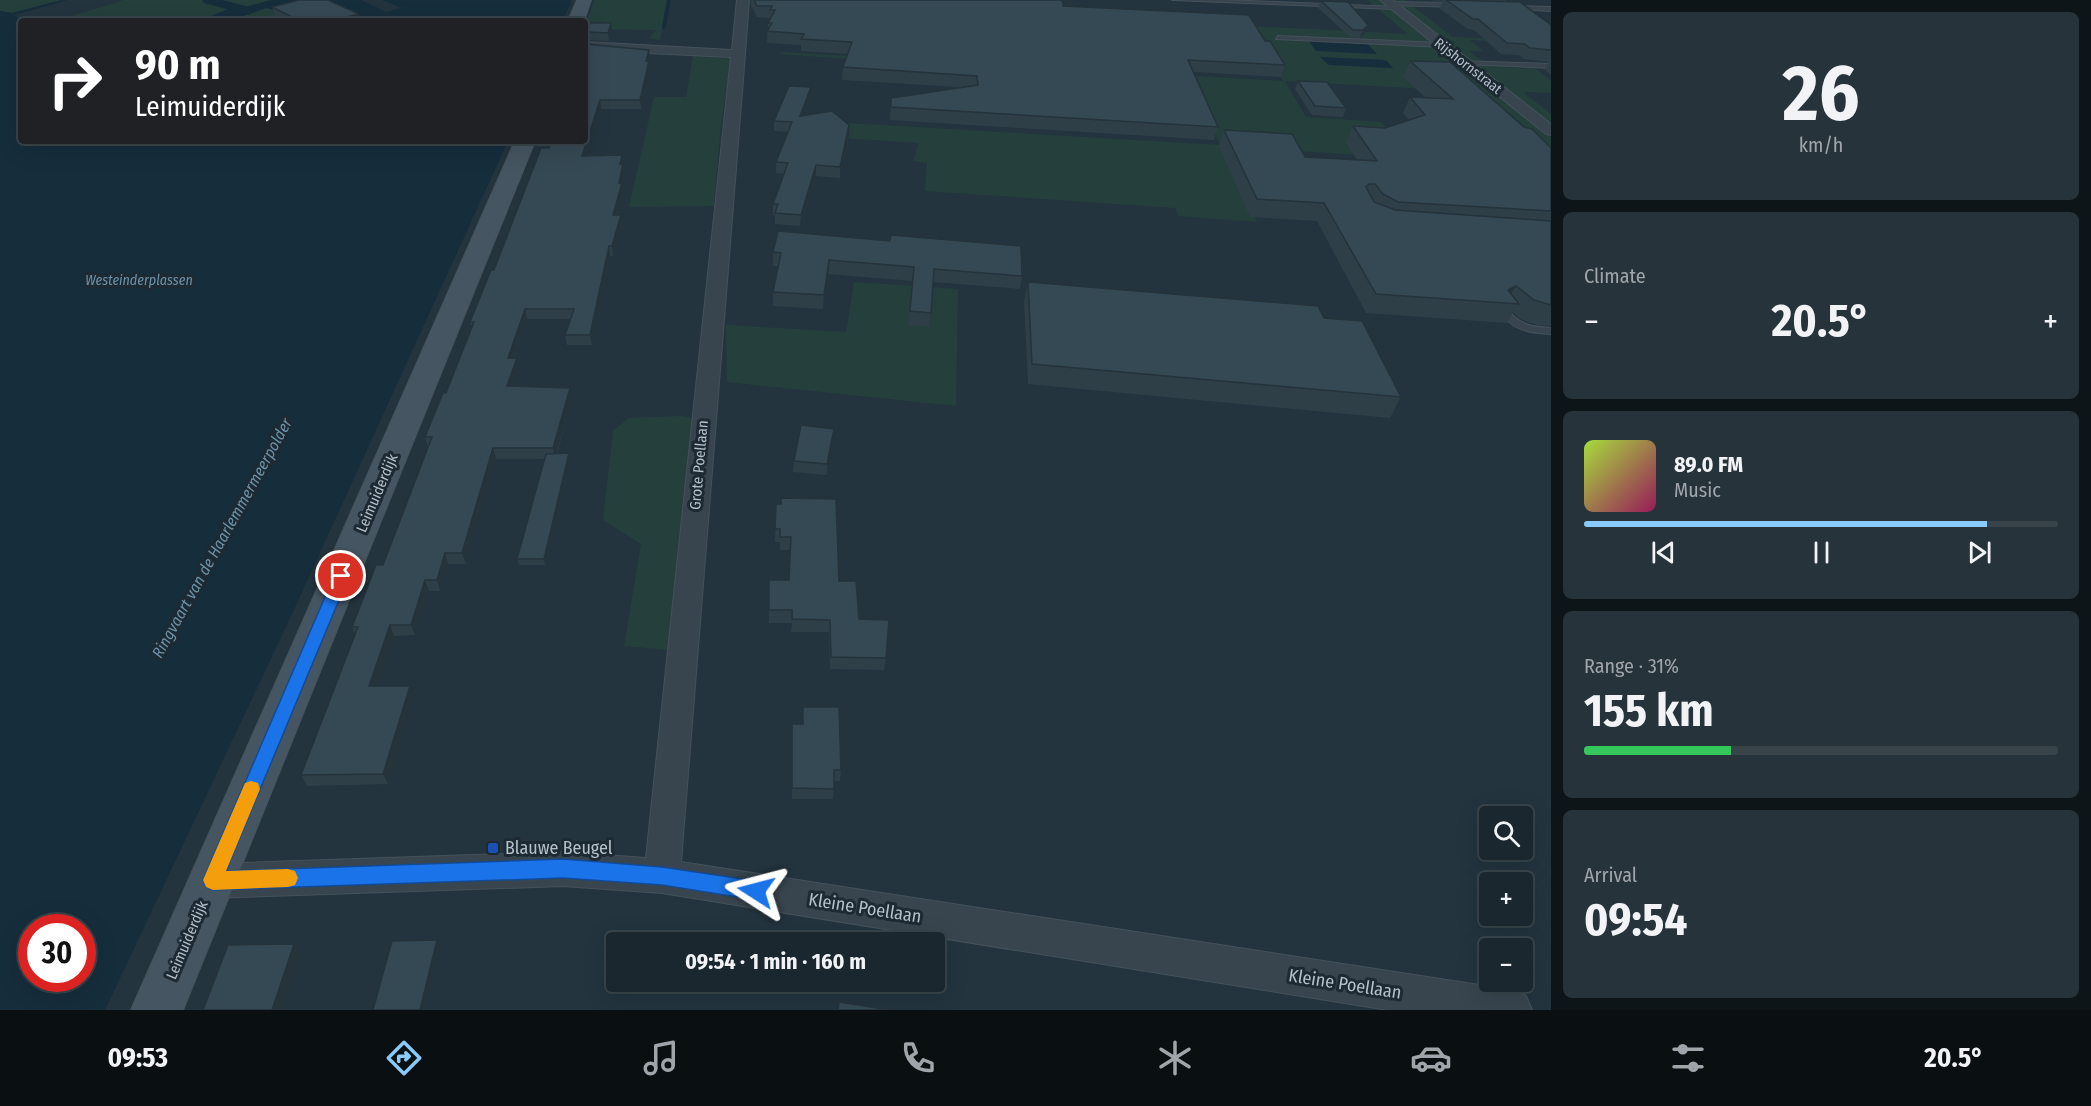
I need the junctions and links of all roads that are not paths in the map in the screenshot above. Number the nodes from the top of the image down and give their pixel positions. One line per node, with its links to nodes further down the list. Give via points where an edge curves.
1 (584, 0): 8 (street)
2 (743, 0): 12 (street, Grote Poellaan)
3 (1175, 0): 4 (lane)
4 (1390, 3): 5 (lane); 10 (street, Rijshornstraat)
5 (1470, 6)
6 (1505, 7): 7 (lane)
7 (1551, 9)
8 (577, 18)
9 (1278, 38): 10 (lane)
10 (1443, 45): 13 (street, Rijshornstraat)
11 (588, 46): 12 (street)
12 (739, 54): 19 (street, Grote Poellaan)
13 (1464, 62): 14 (lane); 15 (street, Rijshornstraat)
14 (1551, 66)
15 (1550, 129)
16 (524, 144): 20 (street, Leimuiderdijk)
17 (1504, 310): 18 (lane, via 1514,323 1526,329)
18 (1551, 331)
19 (662, 876): 20 (street, Kleine Poellaan, via 563,869); 22 (street, Kleine Poellaan)
20 (213, 880): 21 (street, Leimuiderdijk)
21 (157, 1010)
22 (1512, 1010)

